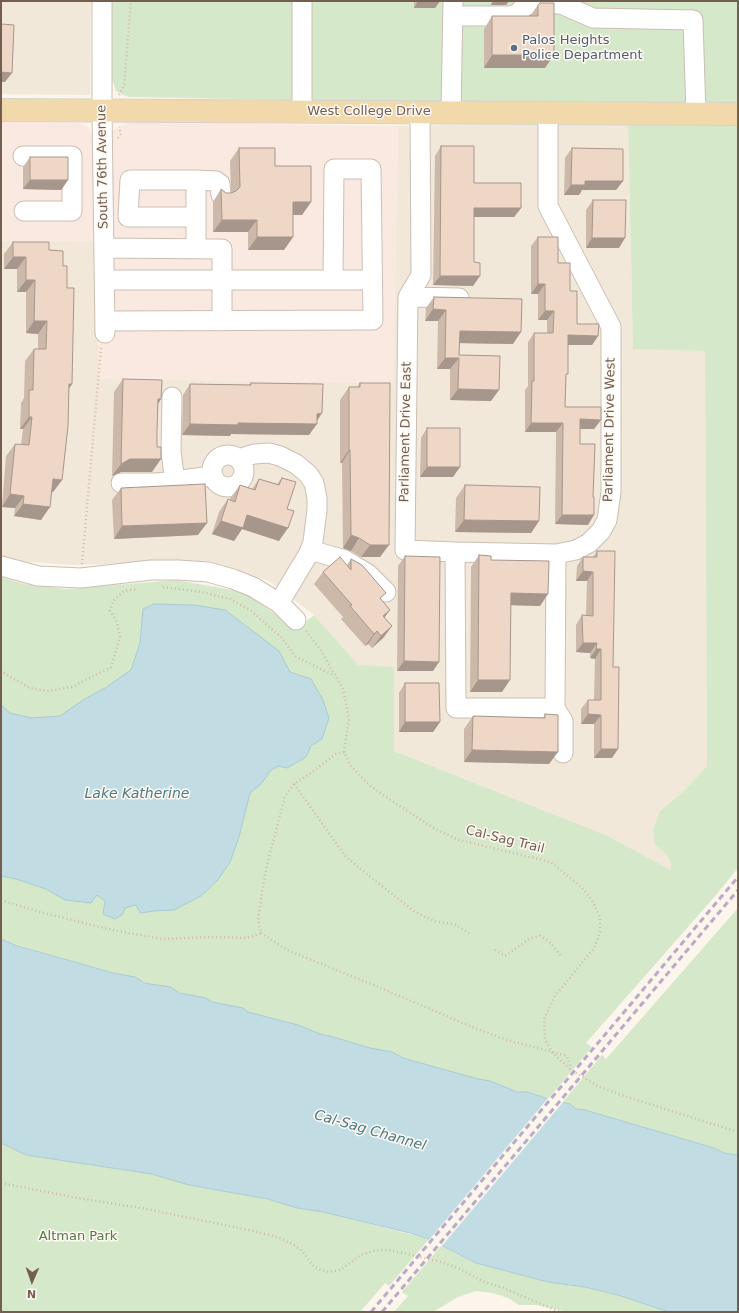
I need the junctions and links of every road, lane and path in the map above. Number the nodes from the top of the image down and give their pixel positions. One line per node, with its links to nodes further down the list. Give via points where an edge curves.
1 (102, 1): 7 (street, South 76th Avenue)
2 (131, 1): 5 (path, via 124,86)
3 (302, 1): 8 (street)
4 (453, 8): 10 (street); 12 (street, via 510,16 533,4 561,4 593,18 693,20)
5 (121, 89)
6 (1, 110): 7 (main road, West College Drive)
7 (102, 111): 8 (main road, West College Drive); 18 (street, South 76th Avenue)
8 (302, 112): 9 (main road, West College Drive)
9 (420, 112): 10 (main road, West College Drive); 29 (street, Parliament Drive East, via 421,275)
10 (451, 112): 11 (main road, West College Drive)
11 (548, 113): 12 (main road, West College Drive); 38 (street, Parliament Drive West, via 548,206 611,327 611,492 607,520 601,531 588,543 576,550)
12 (696, 114): 13 (main road, West College Drive)
13 (738, 114)
14 (120, 130): 15 (path, via 121,134)
15 (117, 140)
16 (23, 156): 17 (street, via 72,156)
17 (72, 161): 18 (street); 21 (street, via 72,211)
18 (102, 161): 23 (street, South 76th Avenue)
19 (196, 180): 20 (street, via 216,181 220,184); 22 (street); 22 (street, via 130,180 128,217)
20 (221, 195)
21 (24, 211)
22 (196, 217): 24 (street)
23 (104, 248): 24 (street); 25 (street, South 76th Avenue)
24 (196, 249): 26 (street, via 222,242)
25 (105, 280): 26 (street); 32 (street, South 76th Avenue)
26 (221, 280): 27 (street); 31 (street)
27 (333, 280): 28 (street); 28 (street, via 334,168 371,169)
28 (372, 280): 31 (street, via 373,320)
29 (408, 297): 30 (street); 37 (street, Parliament Drive East, via 405,550)
30 (468, 298)
31 (222, 320): 32 (street)
32 (104, 332): 40 (path)
33 (172, 397): 34 (street, via 171,452)
34 (175, 482): 35 (street); 36 (street, via 212,476 219,485 234,486 242,479 244,473 238,459 254,454 269,453 296,464 314,483 317,498 316,527)
35 (121, 483)
36 (310, 550): 43 (street, via 345,560 368,574); 44 (street)
37 (455, 552): 38 (street, Parliament Drive West); 48 (street, via 456,708)
38 (556, 554): 48 (street)
39 (1, 566): 40 (street, via 38,576)
40 (81, 578): 44 (street, via 151,570 208,572 253,587)
41 (160, 586): 47 (path, via 230,598 250,610 281,638 295,656)
42 (139, 588): 46 (path, via 124,591 113,601 110,611 117,622 120,637 111,667 72,687 48,691 30,688)
43 (386, 592)
44 (279, 603): 45 (street)
45 (296, 620): 47 (path, via 320,649)
46 (1, 670)
47 (334, 675): 49 (path, via 343,689 349,719)
48 (555, 708): 50 (street, via 562,721)
49 (344, 752): 51 (path, via 336,754); 57 (path, Cal-Sag Trail, via 350,765 368,784 435,829 459,840 552,862 592,900 600,917 600,932 594,948 555,996 544,1019 545,1039)
50 (563, 753)
51 (294, 784): 53 (path, via 285,796 267,865 258,920); 54 (path, via 346,857 415,912 434,921 456,925)
52 (1, 900): 53 (path, via 112,930 163,939 247,938)
53 (261, 933): 57 (path, via 289,951 477,1029)
54 (472, 935)
55 (495, 950): 56 (path, via 505,956 529,939 540,936 549,941)
56 (561, 956)
57 (552, 1052): 58 (path, Cal-Sag Trail); 58 (path, via 567,1056)
58 (571, 1070): 59 (path, Cal-Sag Trail, via 598,1086 621,1095)
59 (738, 1132)
60 (1, 1183): 63 (path, via 258,1232 294,1245 314,1267 329,1272 340,1270 361,1255 372,1251 394,1251 441,1262)
61 (508, 1312): 62 (path)
62 (519, 1312)
63 (560, 1312)

